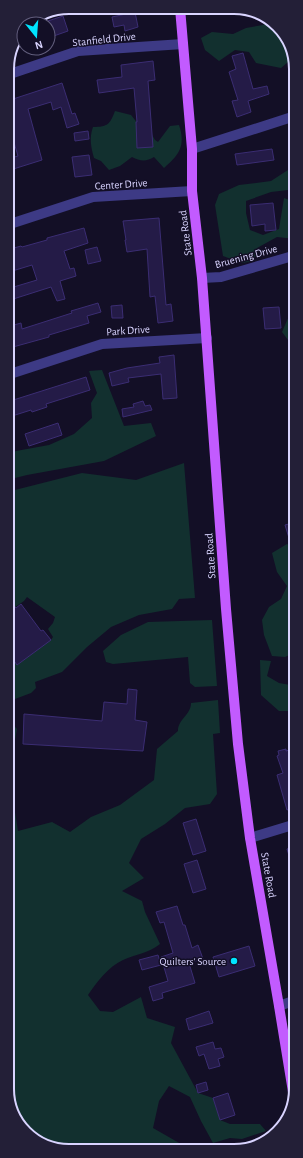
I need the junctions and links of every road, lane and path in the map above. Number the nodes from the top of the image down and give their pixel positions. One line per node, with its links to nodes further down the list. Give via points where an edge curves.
1 (180, 14): 2 (main road, State Road)
2 (183, 44): 3 (street, Stanfield Drive, via 78,52); 5 (main road, State Road)
3 (14, 72)
4 (289, 118): 5 (street)
5 (192, 149): 6 (main road, State Road)
6 (192, 191): 7 (street, Center Drive, via 93,196); 9 (main road, State Road)
7 (14, 223)
8 (289, 257): 9 (street, Bruening Drive, via 221,277)
9 (202, 278): 10 (main road, State Road)
10 (206, 338): 11 (street, Park Drive, via 102,344); 13 (main road, State Road, via 233,690)
11 (14, 373)
12 (289, 826): 13 (street)
13 (250, 838): 15 (main road, State Road)
14 (289, 1002): 15 (street)
15 (279, 1006): 16 (main road, State Road)
16 (289, 1067)

